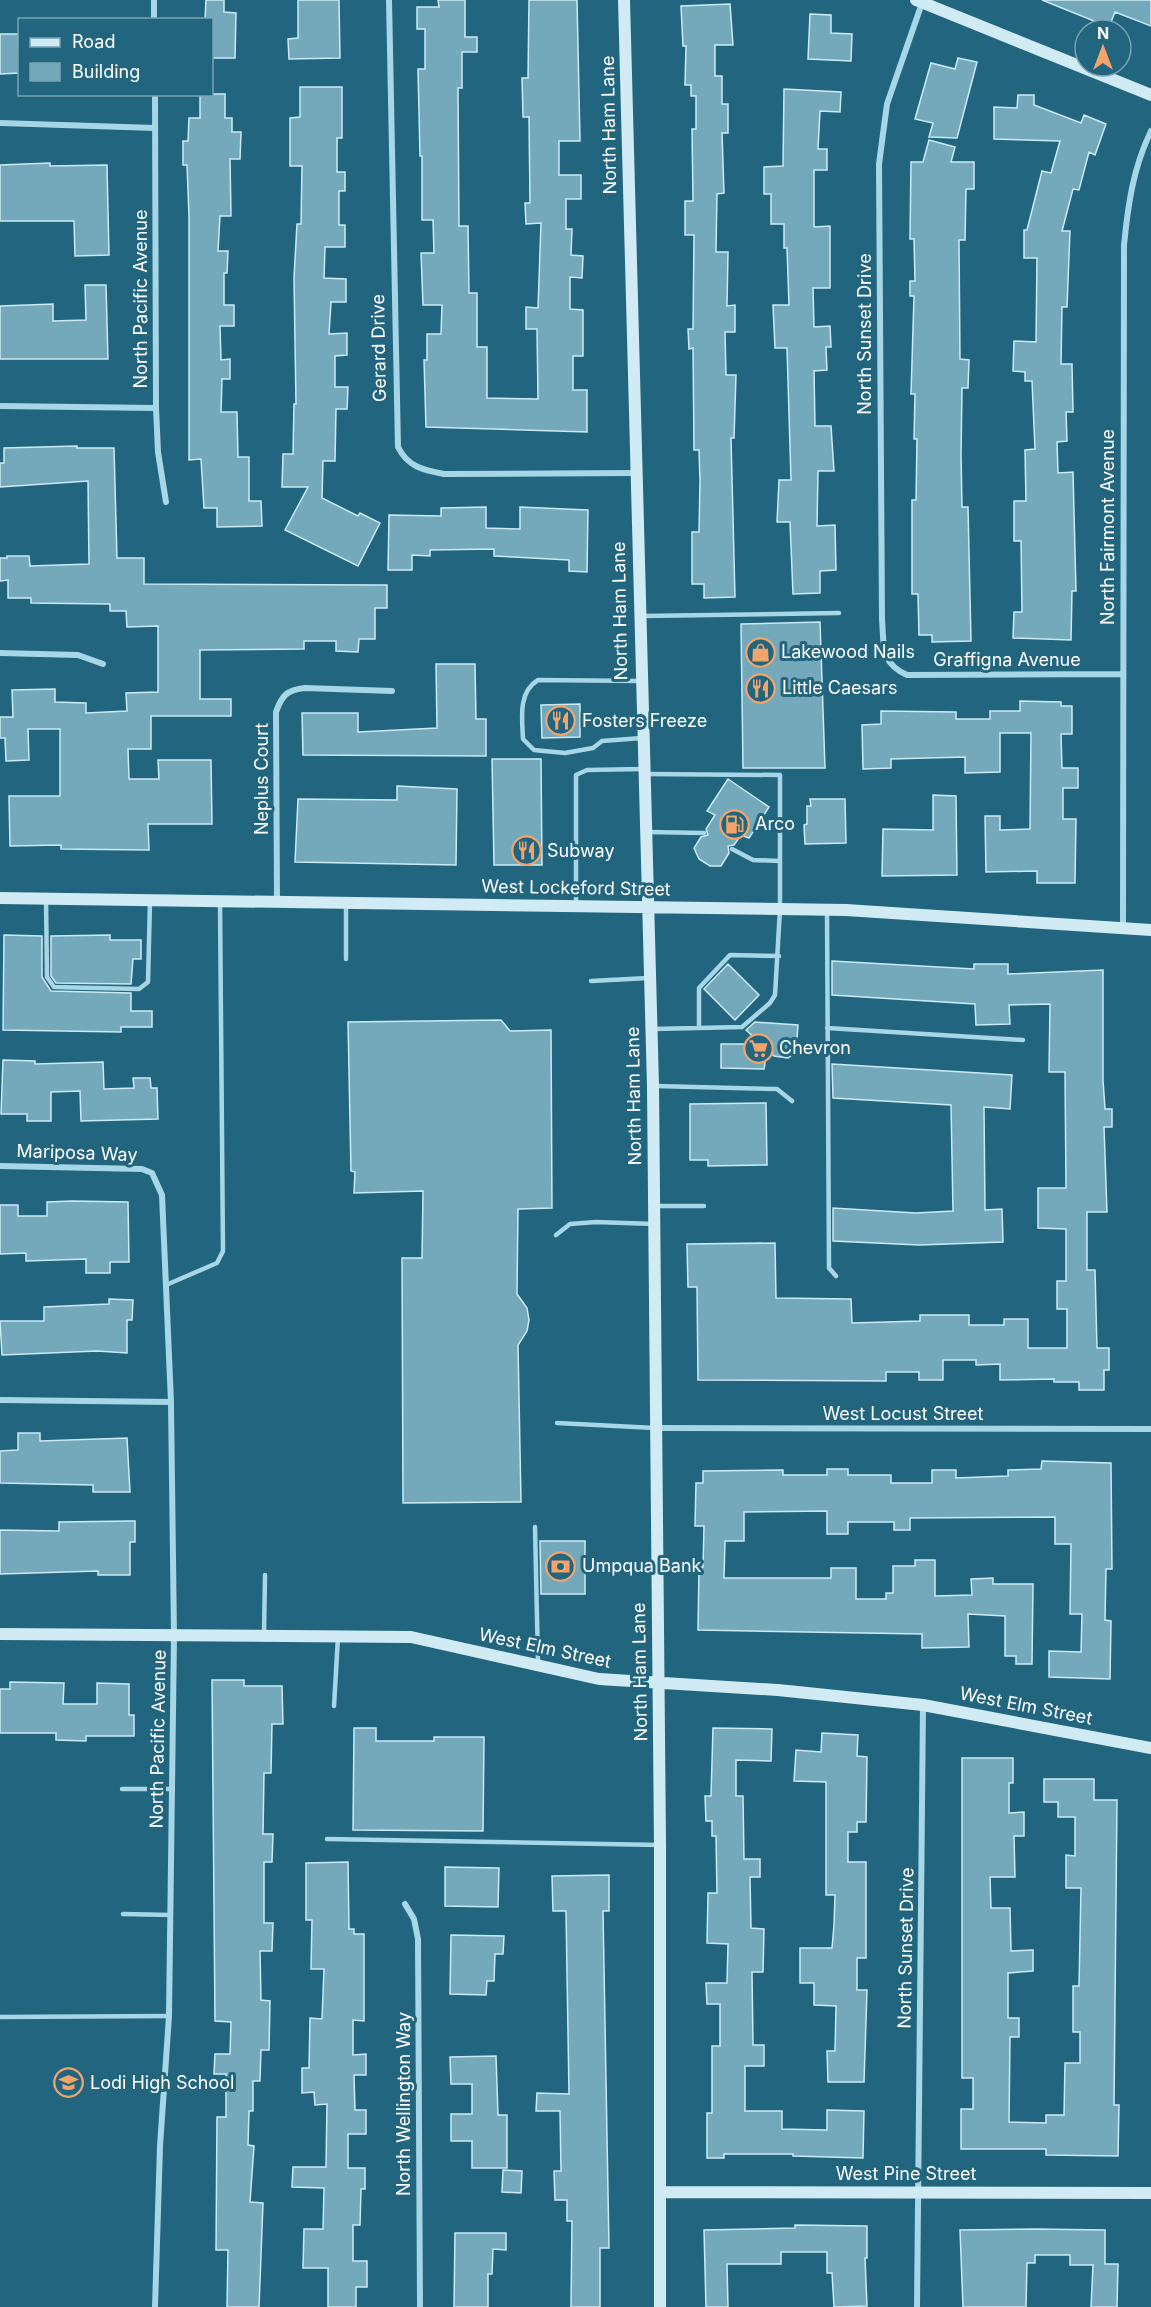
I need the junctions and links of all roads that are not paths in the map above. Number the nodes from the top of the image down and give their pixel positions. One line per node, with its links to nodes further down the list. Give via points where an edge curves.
1 (154, 0): 5 (street)
2 (389, 0): 13 (street, Gerard Drive, via 398,447 405,460 418,469 444,474)
3 (624, 0): 13 (street, North Ham Lane)
4 (919, 1): 6 (street); 19 (street, North Sunset Drive, via 887,104 879,164 882,619 885,655)
5 (154, 18)
6 (1151, 95)
7 (155, 96): 9 (street, North Pacific Avenue)
8 (0, 123): 9 (street)
9 (155, 128): 12 (street, North Pacific Avenue)
10 (1151, 131): 20 (street, North Fairmont Avenue, via 1129,194 1124,245)
11 (0, 406): 12 (street)
12 (156, 408): 14 (street, North Pacific Avenue)
13 (635, 473): 16 (street, North Ham Lane)
14 (166, 502)
15 (839, 613): 16 (lane)
16 (639, 616): 21 (street, North Ham Lane)
17 (0, 653): 18 (street, via 78,655)
18 (103, 664)
19 (894, 669): 20 (street, Graffigna Avenue, via 907,675)
20 (1123, 674): 39 (street, North Fairmont Avenue)
21 (640, 681): 23 (street, North Ham Lane); 23 (lane, via 538,680 531,684 522,704 523,739 534,750 565,753 593,748 602,741)
22 (392, 691): 33 (street, Neplus Court, via 305,688 291,690 281,698 276,712)
23 (642, 738): 24 (street, North Ham Lane)
24 (643, 772): 25 (street, North Ham Lane); 28 (lane, via 780,775); 35 (lane, via 587,770 576,775)
25 (645, 832): 26 (lane); 36 (street, North Ham Lane)
26 (704, 833)
27 (732, 849): 28 (lane, via 753,860)
28 (780, 861): 37 (lane)
29 (0, 898): 30 (street, West Lockeford Street)
30 (46, 899): 31 (street, West Lockeford Street); 31 (lane, via 47,977 54,987 139,989 148,982)
31 (150, 901): 32 (street, West Lockeford Street)
32 (220, 903): 33 (street, West Lockeford Street); 58 (lane, via 223,1251 217,1263)
33 (277, 904): 34 (street, West Lockeford Street)
34 (346, 904): 35 (street, West Lockeford Street); 42 (lane)
35 (576, 906): 36 (street, West Lockeford Street)
36 (647, 906): 37 (street, West Lockeford Street); 43 (street, North Ham Lane)
37 (780, 909): 38 (street, West Lockeford Street); 41 (lane)
38 (827, 910): 39 (street, West Lockeford Street); 46 (lane)
39 (1123, 927): 40 (street, West Lockeford Street)
40 (1151, 930)
41 (779, 956): 45 (lane, via 775,995 770,1003 741,1027); 45 (lane, via 730,955 699,988)
42 (346, 959)
43 (649, 978): 44 (lane); 47 (street, North Ham Lane)
44 (591, 981)
45 (699, 1028): 47 (lane)
46 (827, 1028): 48 (lane); 57 (lane, via 829,1268)
47 (651, 1029): 49 (street, North Ham Lane)
48 (1023, 1040)
49 (653, 1086): 50 (lane, via 777,1089); 53 (street, North Ham Lane)
50 (792, 1101)
51 (0, 1166): 52 (street, Mariposa Way, via 142,1169)
52 (152, 1173): 58 (street, North Pacific Avenue, via 162,1195)
53 (654, 1206): 54 (lane); 55 (street, North Ham Lane)
54 (704, 1206)
55 (654, 1224): 56 (lane, via 570,1224); 62 (street, North Ham Lane)
56 (556, 1235)
57 (836, 1276)
58 (165, 1285): 60 (street, North Pacific Avenue)
59 (0, 1400): 60 (street)
60 (171, 1402): 67 (street, North Pacific Avenue)
61 (557, 1423): 62 (lane)
62 (655, 1428): 63 (street, West Locust Street); 71 (street, North Ham Lane)
63 (1151, 1429)
64 (535, 1527): 70 (lane)
65 (265, 1575): 68 (lane)
66 (0, 1634): 67 (street, West Elm Street)
67 (174, 1636): 68 (street, West Elm Street); 76 (street, North Pacific Avenue)
68 (264, 1636): 69 (street, West Elm Street)
69 (338, 1637): 70 (street, West Elm Street, via 411,1637); 73 (lane)
70 (538, 1666): 71 (street, West Elm Street, via 599,1679)
71 (658, 1685): 72 (street, West Elm Street, via 778,1690); 78 (street, North Ham Lane)
72 (923, 1705): 74 (street, West Elm Street); 84 (street, North Sunset Drive)
73 (334, 1706)
74 (1151, 1748)
75 (122, 1789): 76 (lane)
76 (172, 1789): 81 (street, North Pacific Avenue)
77 (327, 1839): 78 (lane)
78 (660, 1845): 85 (street, North Ham Lane)
79 (405, 1904): 88 (street, North Wellington Way, via 414,1919 418,1939)
80 (123, 1914): 81 (lane)
81 (171, 1915): 82 (street, North Pacific Avenue)
82 (169, 2016): 83 (lane); 87 (street, North Pacific Avenue)
83 (0, 2018)
84 (918, 2191): 85 (street, West Pine Street); 86 (street, West Pine Street); 90 (street, North Sunset Drive)
85 (660, 2192): 89 (street, North Ham Lane)
86 (1151, 2193)
87 (154, 2307)
88 (420, 2307)
89 (660, 2307)
90 (917, 2307)

